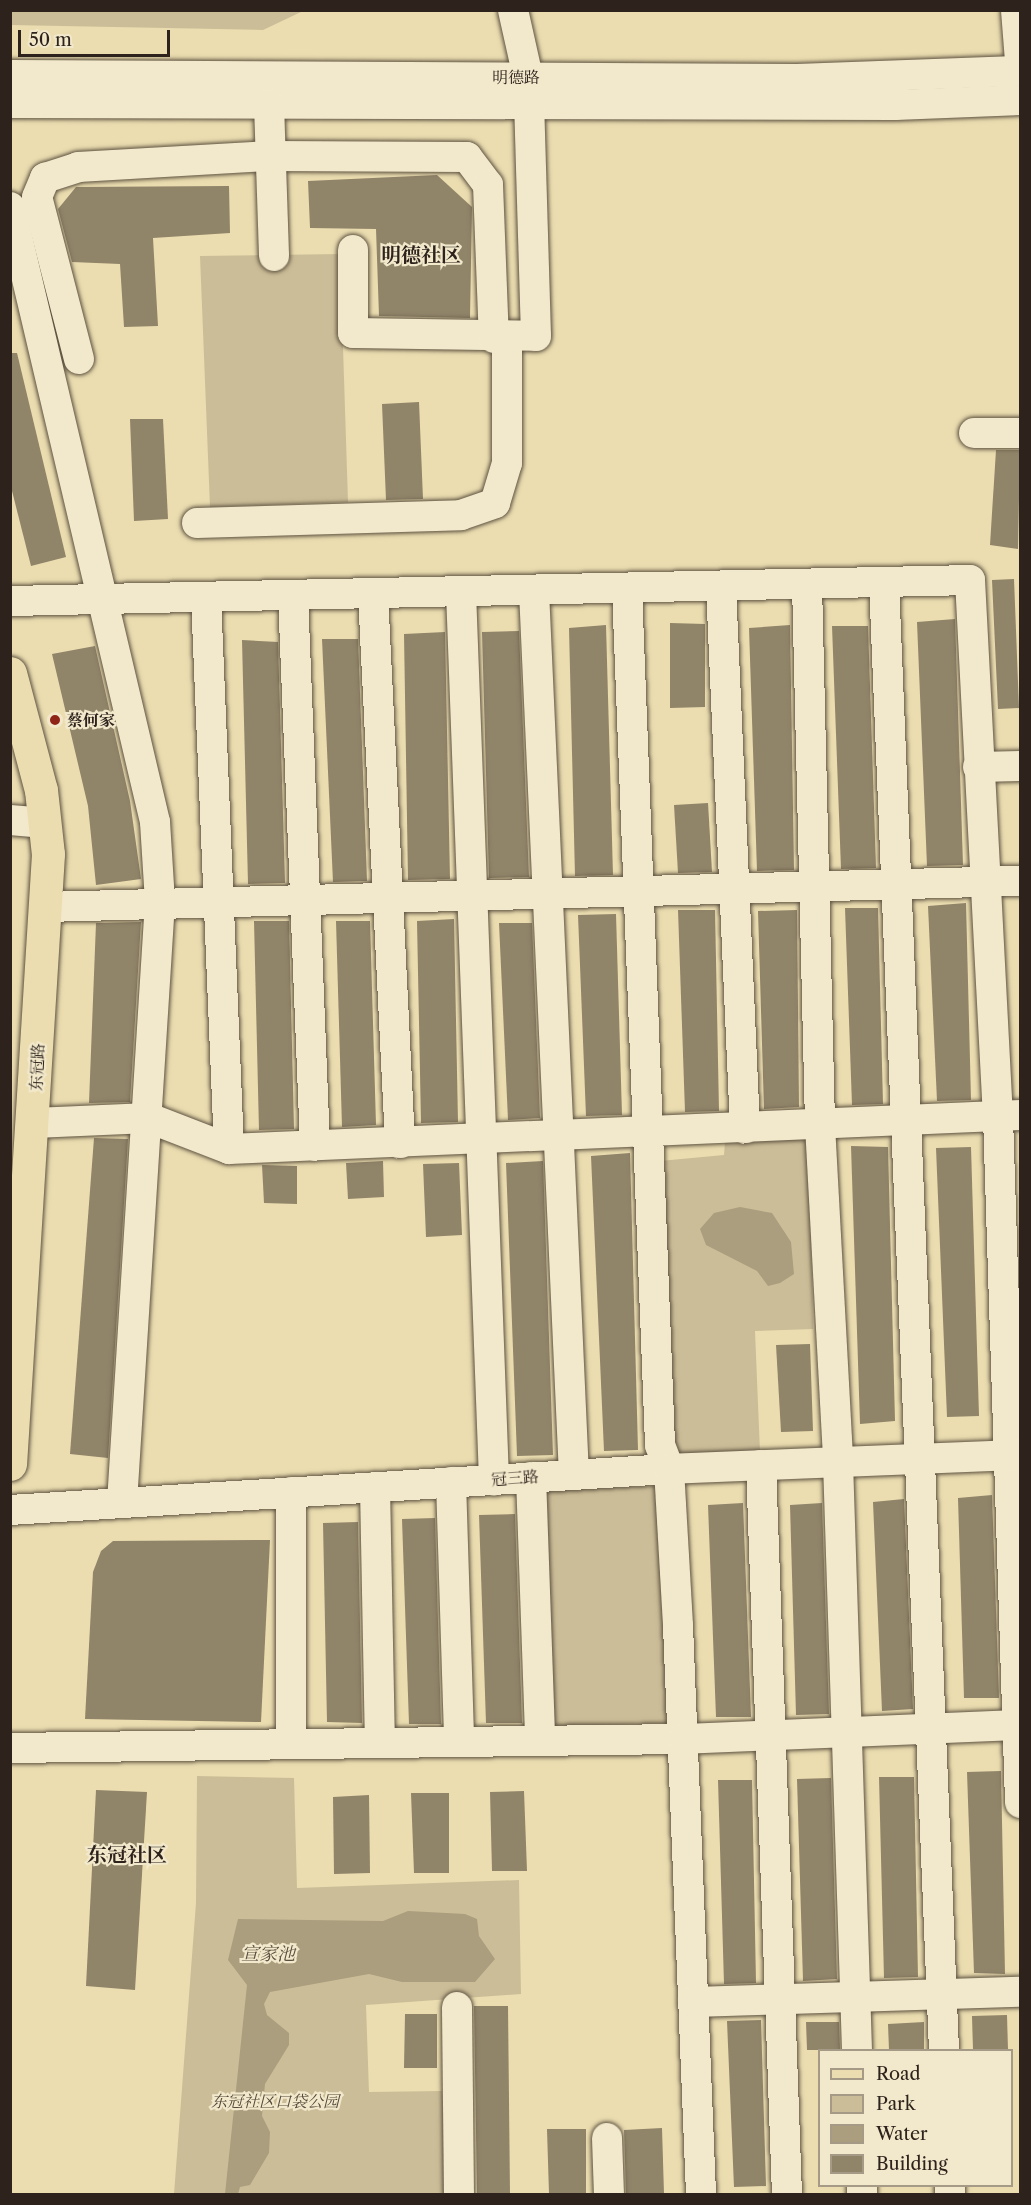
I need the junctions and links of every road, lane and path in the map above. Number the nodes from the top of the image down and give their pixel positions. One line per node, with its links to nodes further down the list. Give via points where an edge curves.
1 (513, 10): 6 (street)
2 (1016, 10): 3 (street)
3 (1020, 61)
4 (1020, 71): 6 (street, 明德路)
5 (10, 75): 6 (street, 明德路)
6 (529, 91): 7 (street, 明德路, via 895,105); 9 (street, 明德路); 14 (street, via 536,336)
7 (1020, 100)
8 (10, 103): 9 (street, 明德路)
9 (269, 104): 10 (street)
10 (271, 156): 13 (street); 14 (street, via 467,157 488,185); 15 (street, via 78,167 45,178 37,197)
11 (10, 207): 28 (street)
12 (353, 250): 14 (street, via 353,333)
13 (274, 256)
14 (500, 338): 18 (street, via 507,463 495,503 461,515)
15 (79, 359)
16 (974, 433): 17 (street)
17 (1020, 433)
18 (197, 523)
19 (884, 582): 20 (street); 32 (street, via 970,580); 37 (street)
20 (807, 584): 21 (street); 38 (street)
21 (721, 587): 22 (street); 39 (street)
22 (627, 589): 23 (street); 40 (street)
23 (534, 591): 24 (street); 41 (street)
24 (461, 592): 25 (street); 42 (street)
25 (373, 594): 26 (street); 43 (street)
26 (293, 595): 27 (street); 44 (street)
27 (206, 597): 28 (street); 45 (street)
28 (105, 598): 29 (street); 46 (street, via 156,822)
29 (10, 601)
30 (10, 673): 34 (main road, 东冠路, via 41,790)
31 (1020, 766): 32 (street)
32 (978, 767): 36 (street)
33 (10, 820): 34 (street)
34 (45, 823): 47 (main road, 东冠路)
35 (1020, 881): 36 (street)
36 (982, 882): 37 (street); 48 (street)
37 (898, 884): 38 (street); 50 (street)
38 (816, 886): 39 (street); 52 (street)
39 (735, 889): 40 (street); 53 (street)
40 (639, 891): 41 (street); 54 (street)
41 (547, 893): 42 (street); 55 (street)
42 (470, 895): 43 (street); 56 (street)
43 (390, 897): 44 (street); 57 (street)
44 (306, 899): 45 (street); 58 (street)
45 (221, 901): 46 (street); 59 (street)
46 (160, 902): 47 (street); 49 (street)
47 (45, 907): 51 (main road, 东冠路)
48 (1009, 1116): 50 (street); 60 (street)
49 (148, 1118): 51 (street); 59 (street); 72 (street)
50 (908, 1121): 52 (street); 61 (street)
51 (34, 1123): 63 (main road, 东冠路)
52 (820, 1125): 53 (street); 62 (street)
53 (745, 1128): 54 (street)
54 (648, 1133): 55 (street); 65 (street, via 660,1445)
55 (558, 1137): 56 (street); 66 (street)
56 (480, 1140): 57 (street); 68 (street)
57 (400, 1143): 58 (street)
58 (315, 1146): 59 (street)
59 (229, 1149)
60 (1014, 1455): 61 (street, 冠三路); 74 (street)
61 (920, 1459): 62 (street, 冠三路); 75 (street)
62 (838, 1462): 64 (street, 冠三路); 76 (street)
63 (10, 1464)
64 (760, 1465): 65 (street, 冠三路); 77 (street)
65 (669, 1469): 66 (street, 冠三路); 78 (street)
66 (574, 1475): 67 (street, 冠三路)
67 (531, 1477): 68 (street, 冠三路); 79 (street)
68 (494, 1480): 69 (street, 冠三路)
69 (452, 1482): 70 (street, 冠三路); 81 (street)
70 (375, 1487): 71 (street, 冠三路); 80 (street)
71 (291, 1492): 72 (street, 冠三路); 82 (street)
72 (122, 1502): 73 (street, 冠三路)
73 (10, 1510)
74 (1019, 1726): 75 (street); 84 (street)
75 (928, 1729): 76 (street); 86 (street)
76 (845, 1732): 77 (street); 87 (street)
77 (769, 1736): 78 (street); 88 (street)
78 (683, 1739): 79 (street); 89 (street)
79 (540, 1741): 81 (street)
80 (380, 1742): 81 (street); 82 (street)
81 (459, 1742)
82 (291, 1743): 83 (street)
83 (10, 1748)
84 (1020, 1803)
85 (1020, 1992): 86 (street)
86 (942, 1994): 87 (street); 92 (street)
87 (855, 1997): 88 (street); 91 (street)
88 (778, 1999): 89 (street); 97 (street)
89 (693, 2002): 96 (street)
90 (458, 2007): 94 (street)
91 (857, 2049)
92 (944, 2049)
93 (607, 2138): 95 (street)
94 (459, 2194)
95 (609, 2194)
96 (701, 2194)
97 (787, 2194)

